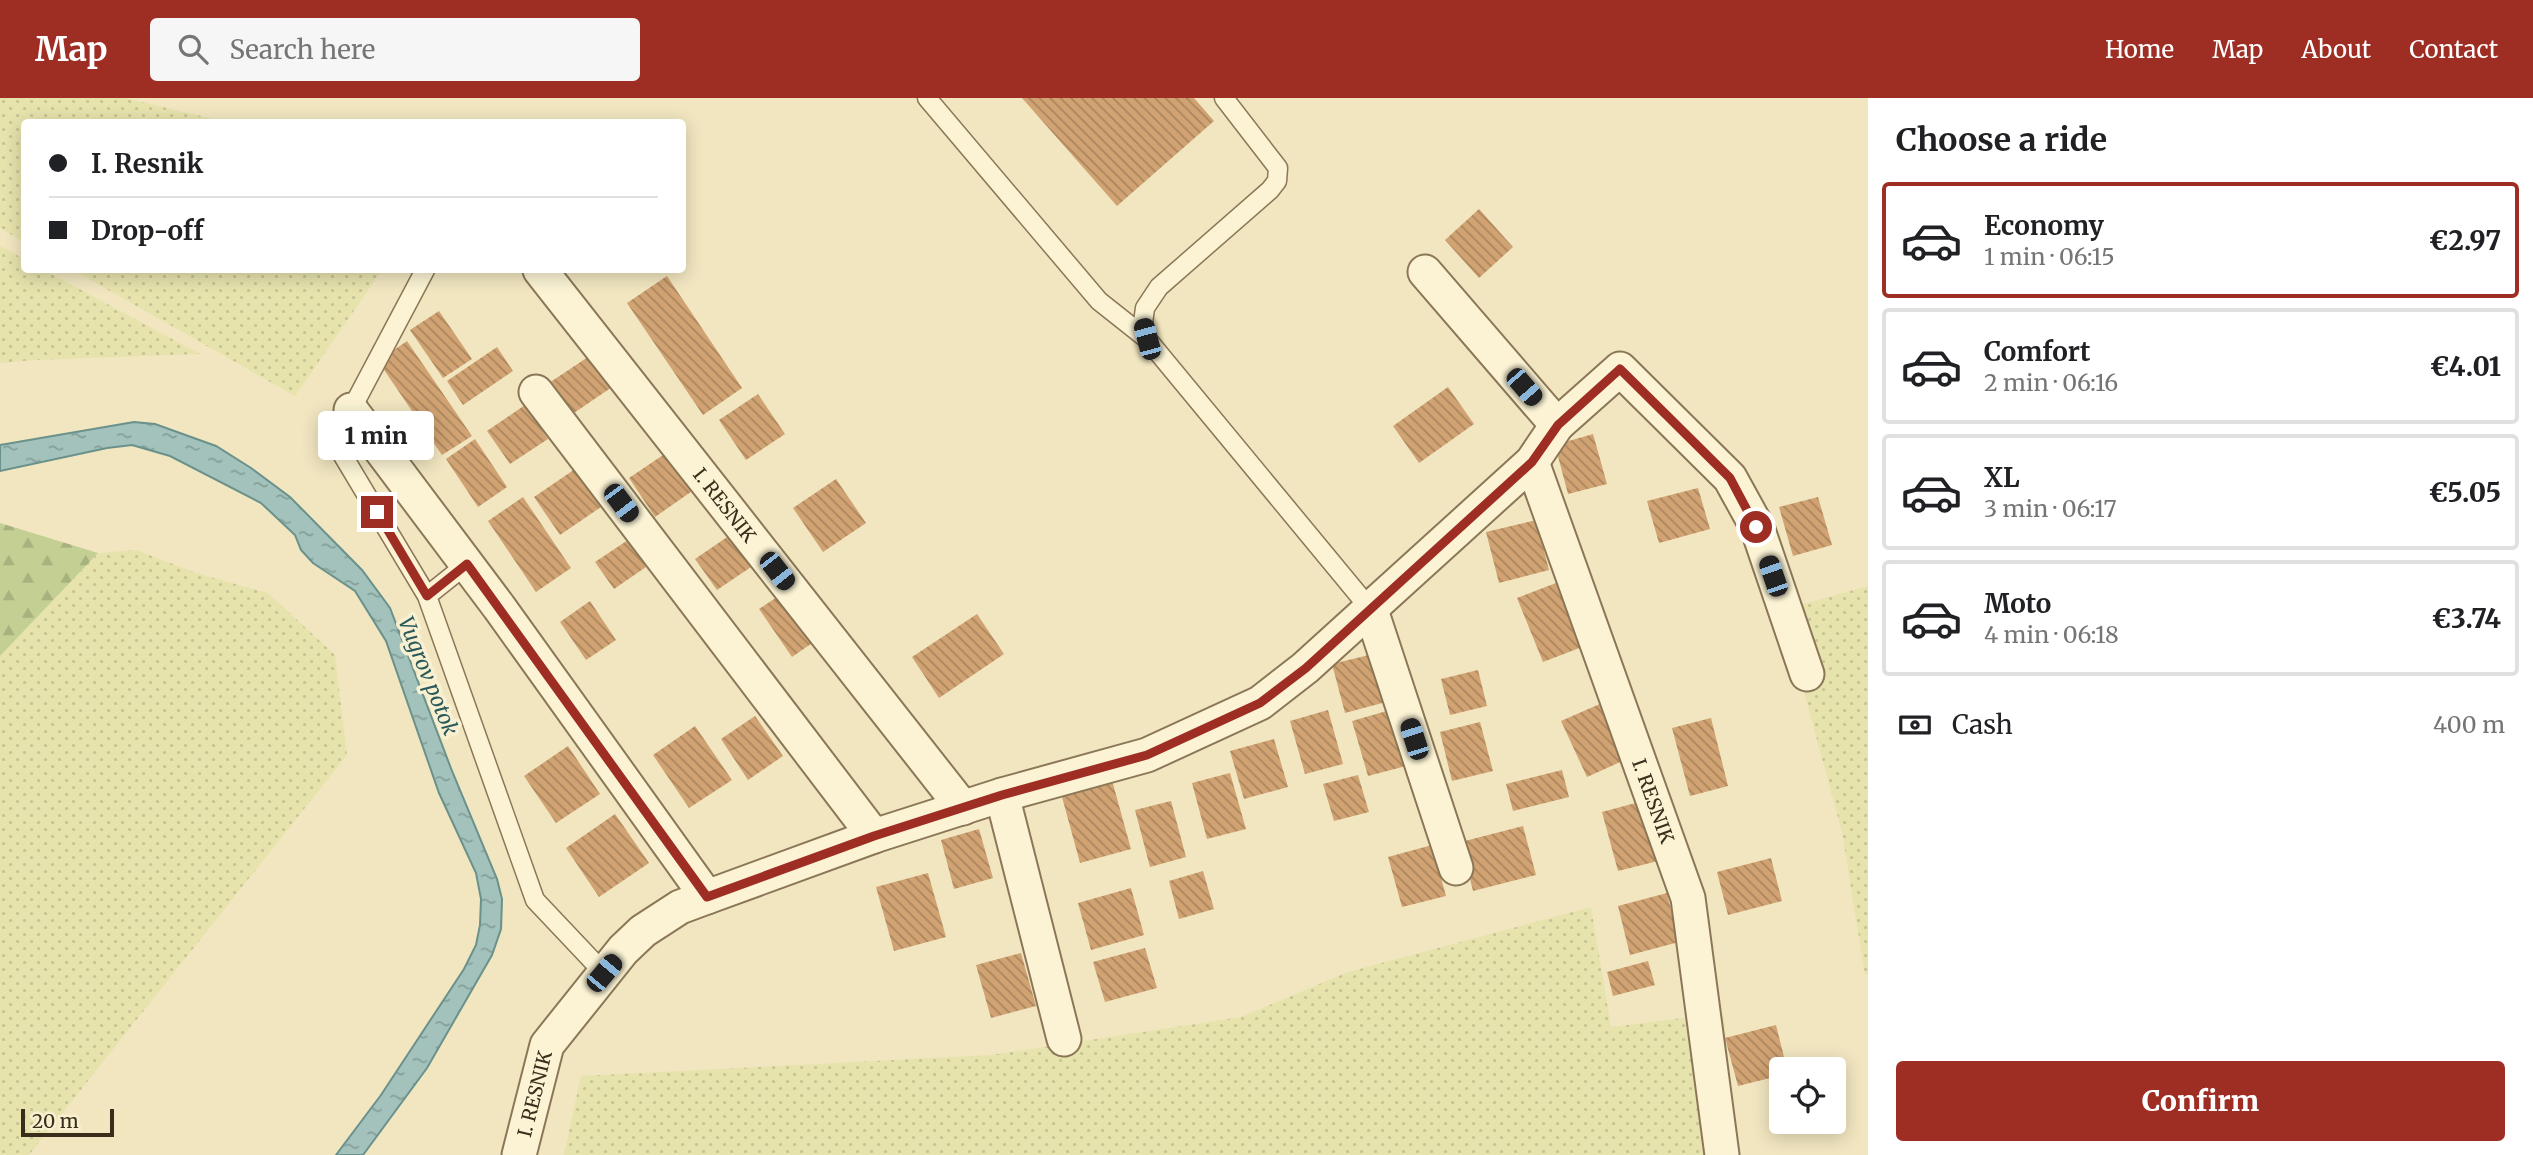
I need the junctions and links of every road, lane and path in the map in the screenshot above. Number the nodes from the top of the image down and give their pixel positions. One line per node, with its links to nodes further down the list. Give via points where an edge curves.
1 (926, 98): 6 (lane, via 1099,301)
2 (1224, 98): 6 (lane, via 1278,168 1278,181 1159,287 1145,308)
3 (1426, 272): 9 (street)
4 (423, 273): 8 (lane)
5 (542, 273): 16 (street, I. RESNIK)
6 (1147, 339): 13 (lane)
7 (536, 392): 17 (street)
8 (351, 410): 11 (street); 12 (lane, via 338,438 339,449)
9 (1558, 425): 10 (street, I. RESNIK); 14 (street, I. RESNIK, via 1620,369 1706,453 1730,478 1756,527)
10 (1532, 462): 13 (street, I. RESNIK); 23 (street, I. RESNIK, via 1688,898)
11 (467, 564): 12 (lane); 19 (street)
12 (427, 596): 20 (lane, via 535,900)
13 (1371, 610): 15 (street, I. RESNIK, via 1260,703 1147,755); 18 (street)
14 (1807, 674)
15 (1002, 795): 16 (street, I. RESNIK); 21 (street)
16 (963, 808): 17 (street, I. RESNIK)
17 (874, 836): 19 (street, I. RESNIK)
18 (1457, 868)
19 (707, 897): 20 (street, I. RESNIK, via 680,907 643,931)
20 (604, 973): 22 (street, I. RESNIK, via 547,1045)
21 (1064, 1039)
22 (519, 1155)
23 (1722, 1155)

